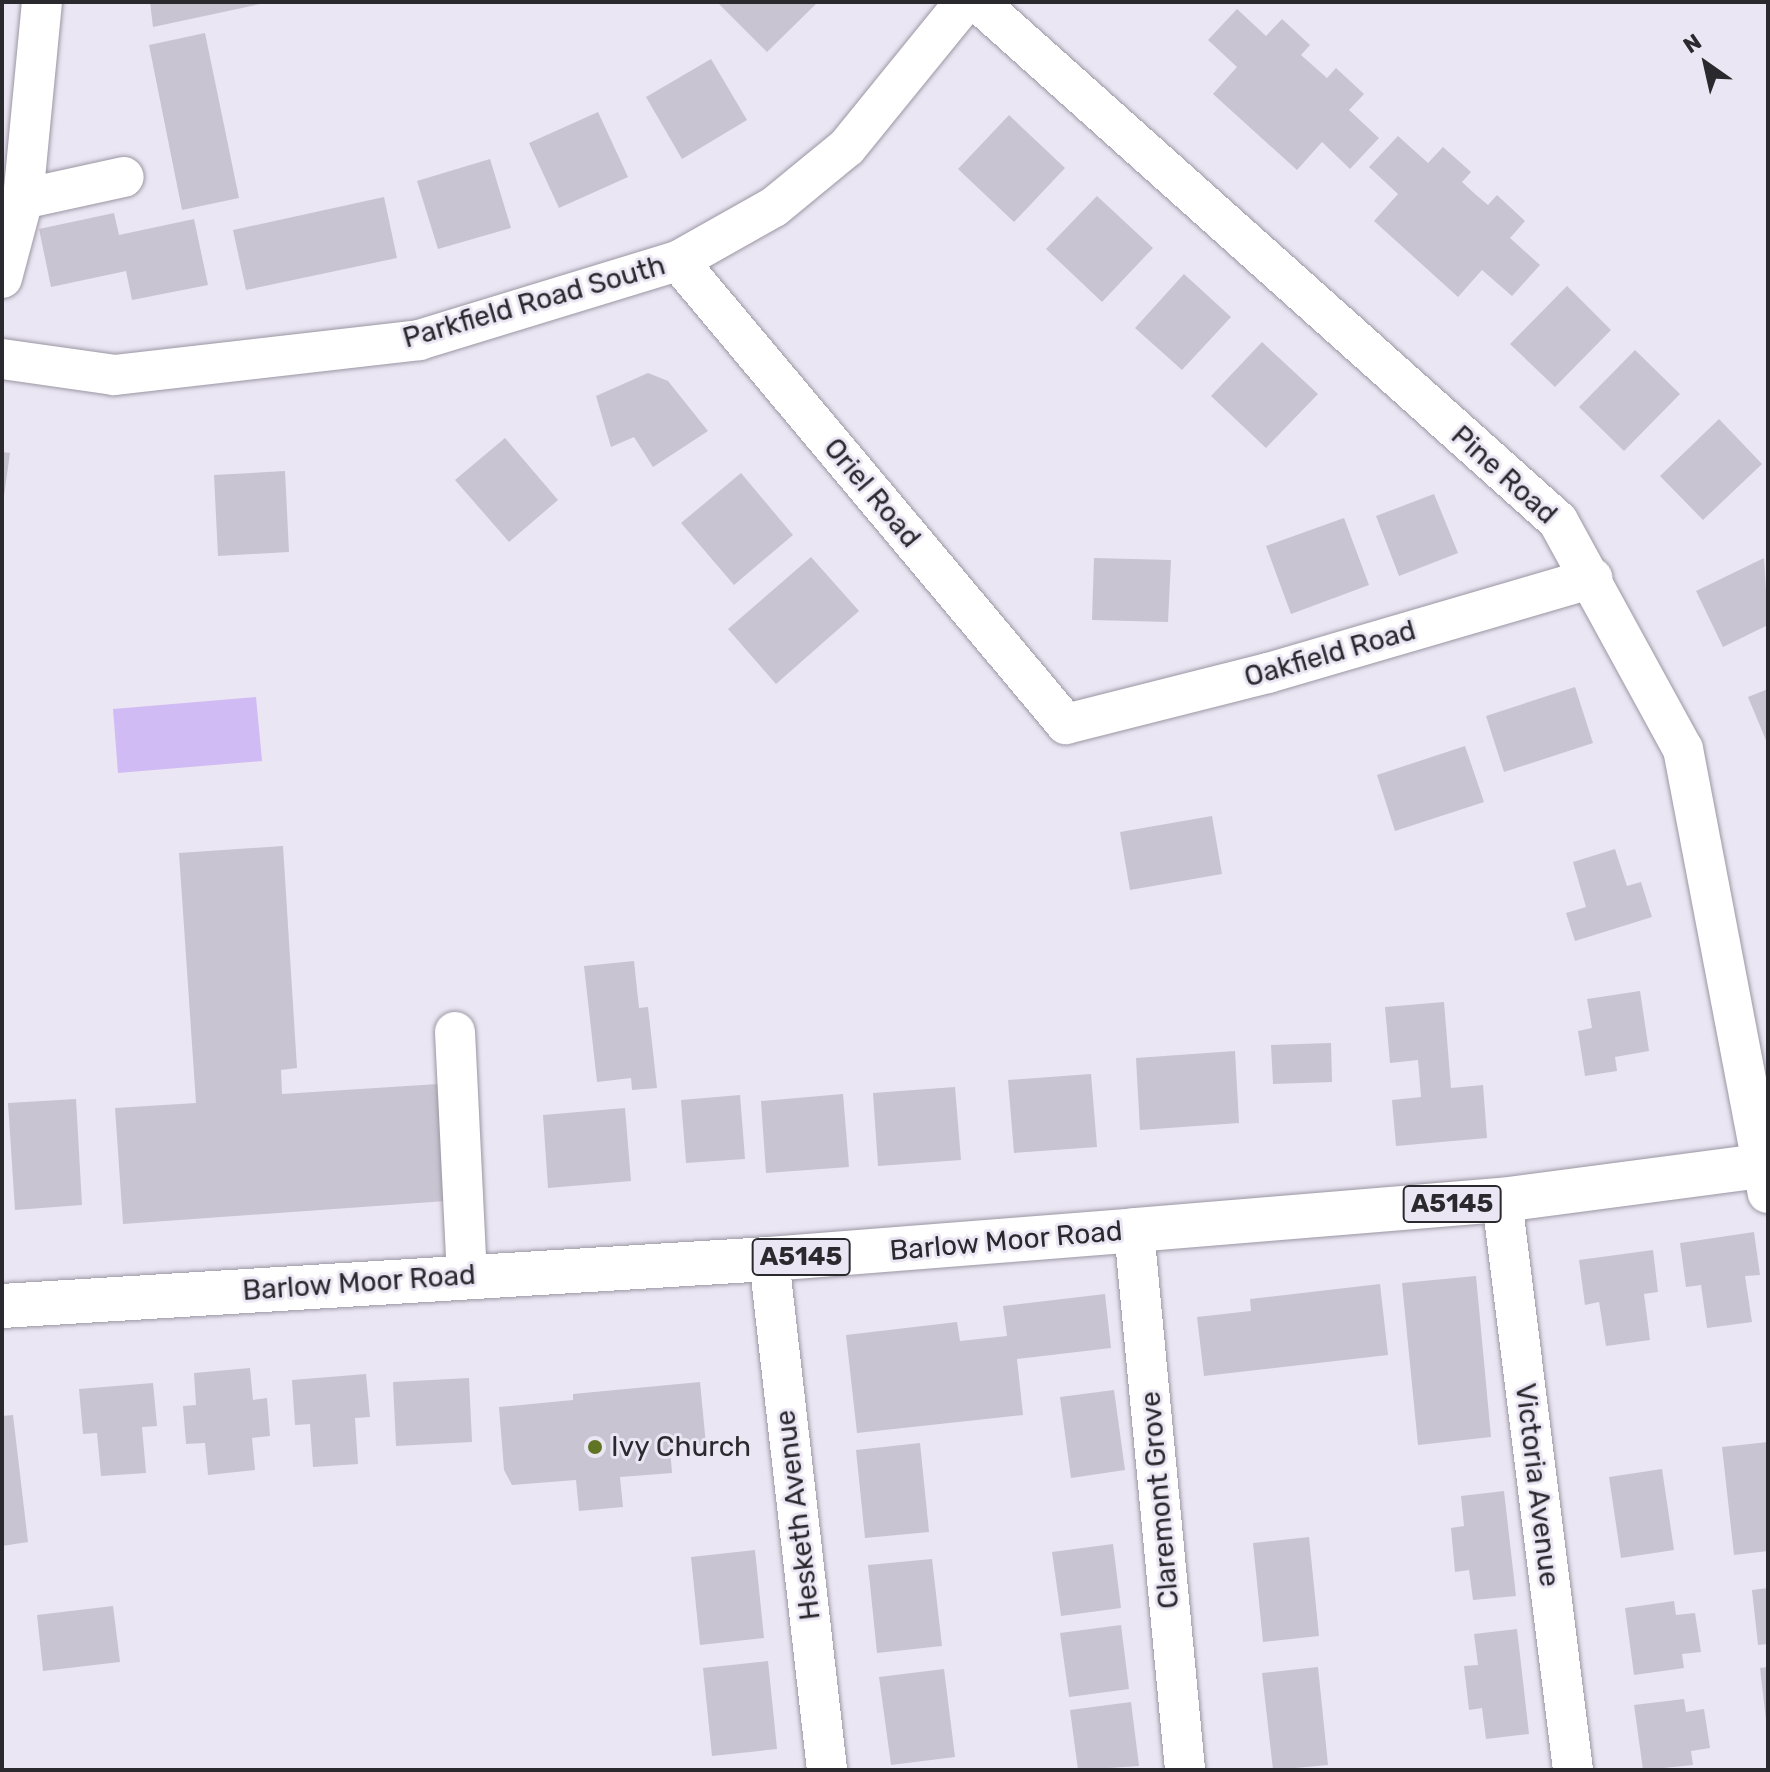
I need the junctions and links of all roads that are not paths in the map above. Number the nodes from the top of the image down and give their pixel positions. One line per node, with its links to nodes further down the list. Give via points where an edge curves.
1 (42, 2): 5 (street)
2 (965, 2): 6 (street, Parkfield Road South, via 847,147 774,207)
3 (978, 2): 9 (street, Pine Road, via 1558,521)
4 (124, 177): 5 (street)
5 (23, 199): 7 (street)
6 (678, 261): 8 (street, Parkfield Road South, via 419,340 114,375); 10 (street, Oriel Road)
7 (2, 278)
8 (4, 351)
9 (1592, 578): 10 (street, Oakfield Road, via 1268,673); 12 (street, Pine Road, via 1683,749)
10 (1066, 724)
11 (455, 1032): 16 (street)
12 (1767, 1174): 13 (main road, Barlow Moor Road / A5145)
13 (1502, 1200): 14 (main road, Barlow Moor Road / A5145); 20 (street, Victoria Avenue)
14 (1134, 1230): 15 (main road, Barlow Moor Road / A5145); 19 (street, Claremont Grove)
15 (769, 1259): 16 (main road, Barlow Moor Road / A5145); 18 (street, Hesketh Avenue)
16 (467, 1275): 17 (main road, Barlow Moor Road / A5145)
17 (2, 1306)
18 (827, 1770)
19 (1185, 1770)
20 (1573, 1770)

